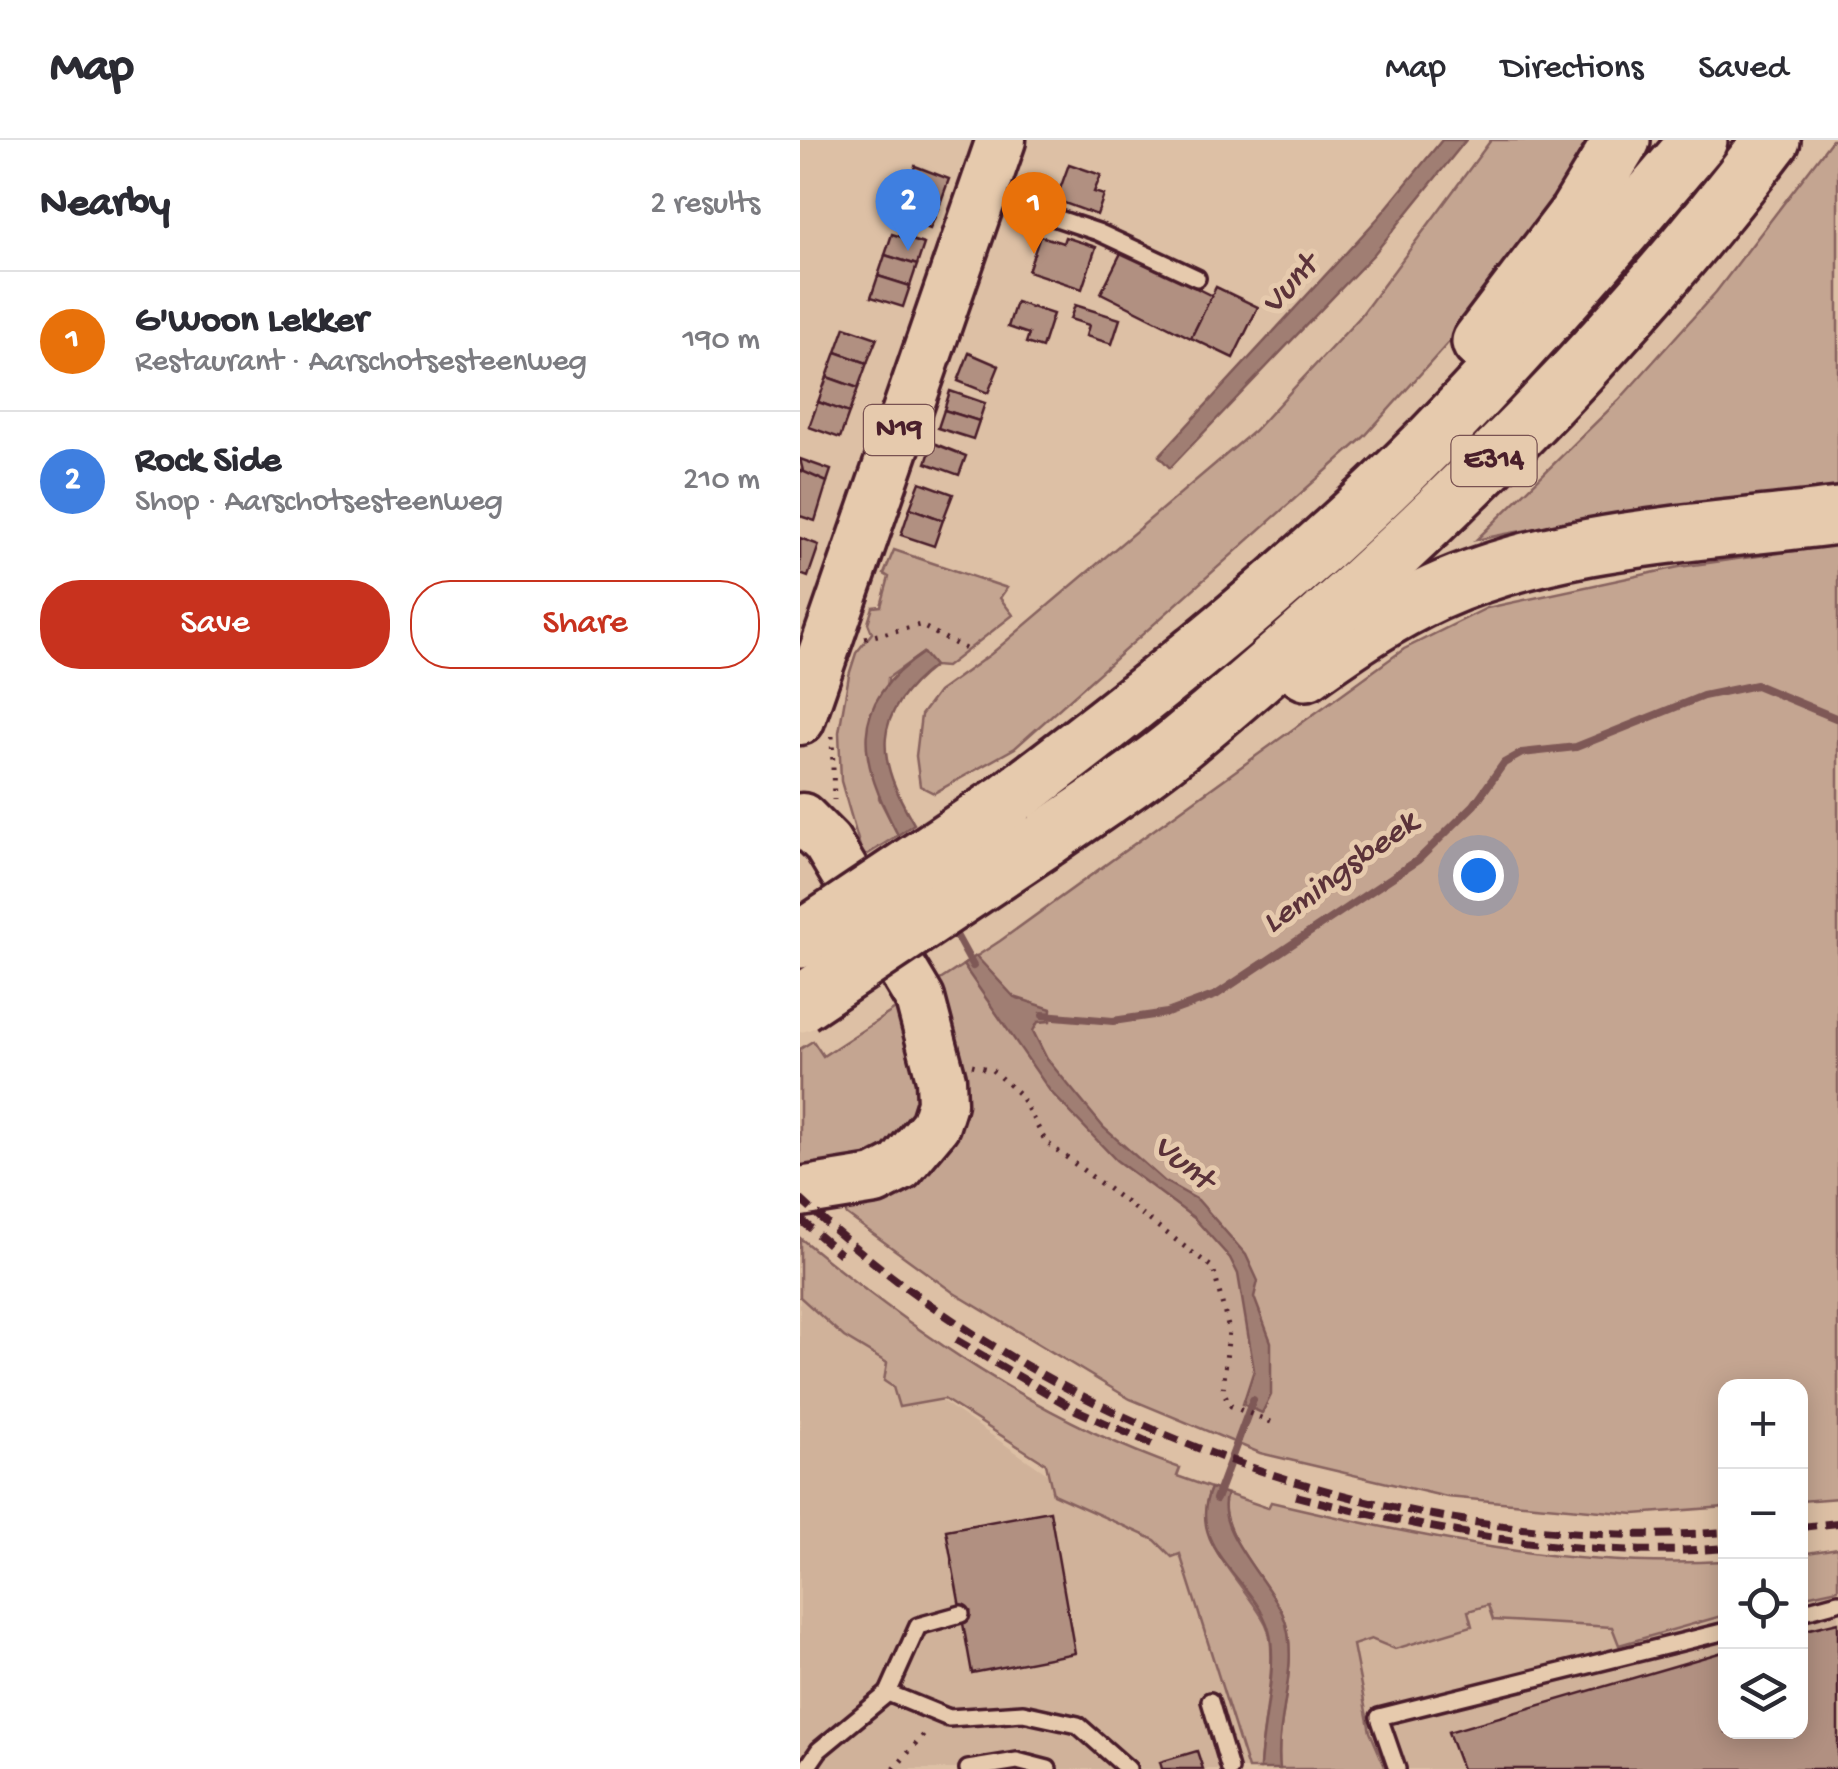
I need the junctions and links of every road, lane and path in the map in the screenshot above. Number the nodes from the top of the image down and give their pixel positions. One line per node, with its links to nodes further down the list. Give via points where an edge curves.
1 (1000, 140): 5 (main road, N19)
2 (1622, 140): 8 (highway, via 1526,286 1393,436)
3 (1699, 140): 8 (highway, E314, via 1555,310)
4 (1772, 140): 12 (highway, E314, via 1606,339 1474,482)
5 (982, 193): 6 (lane, via 1098,232); 9 (main road, N19)
6 (1196, 278)
7 (1838, 516): 12 (highway, via 1588,550 1496,570 1376,623 1244,715)
8 (1348, 520): 14 (highway, E314, bridge, via 1138,702)
9 (827, 636): 10 (path, via 860,640 920,625); 11 (main road, N19)
10 (965, 649)
11 (800, 720)
12 (1178, 745): 15 (highway, E314, bridge)
13 (801, 814): 16 (main road, via 826,843 920,1000)
14 (800, 940)
15 (800, 1004)
16 (932, 1047): 17 (main road, via 942,1102 916,1152 876,1180); 18 (path, via 992,1070 1020,1094 1046,1142 1212,1268 1229,1330 1223,1391 1238,1409)
17 (800, 1192)
18 (1276, 1424)
19 (1838, 1602): 20 (lane)
20 (1808, 1610)
21 (961, 1614): 23 (lane, via 918,1626)
22 (1718, 1633): 32 (lane, via 1379,1717)
23 (888, 1693): 25 (lane); 26 (lane, via 819,1750)
24 (1210, 1701): 31 (lane)
25 (940, 1715): 27 (path); 30 (lane, via 1023,1714 1078,1725)
26 (806, 1769)
27 (894, 1769)
28 (968, 1769): 29 (lane, via 1017,1761)
29 (1048, 1769)
30 (1128, 1769)
31 (1230, 1769)
32 (1397, 1769)

